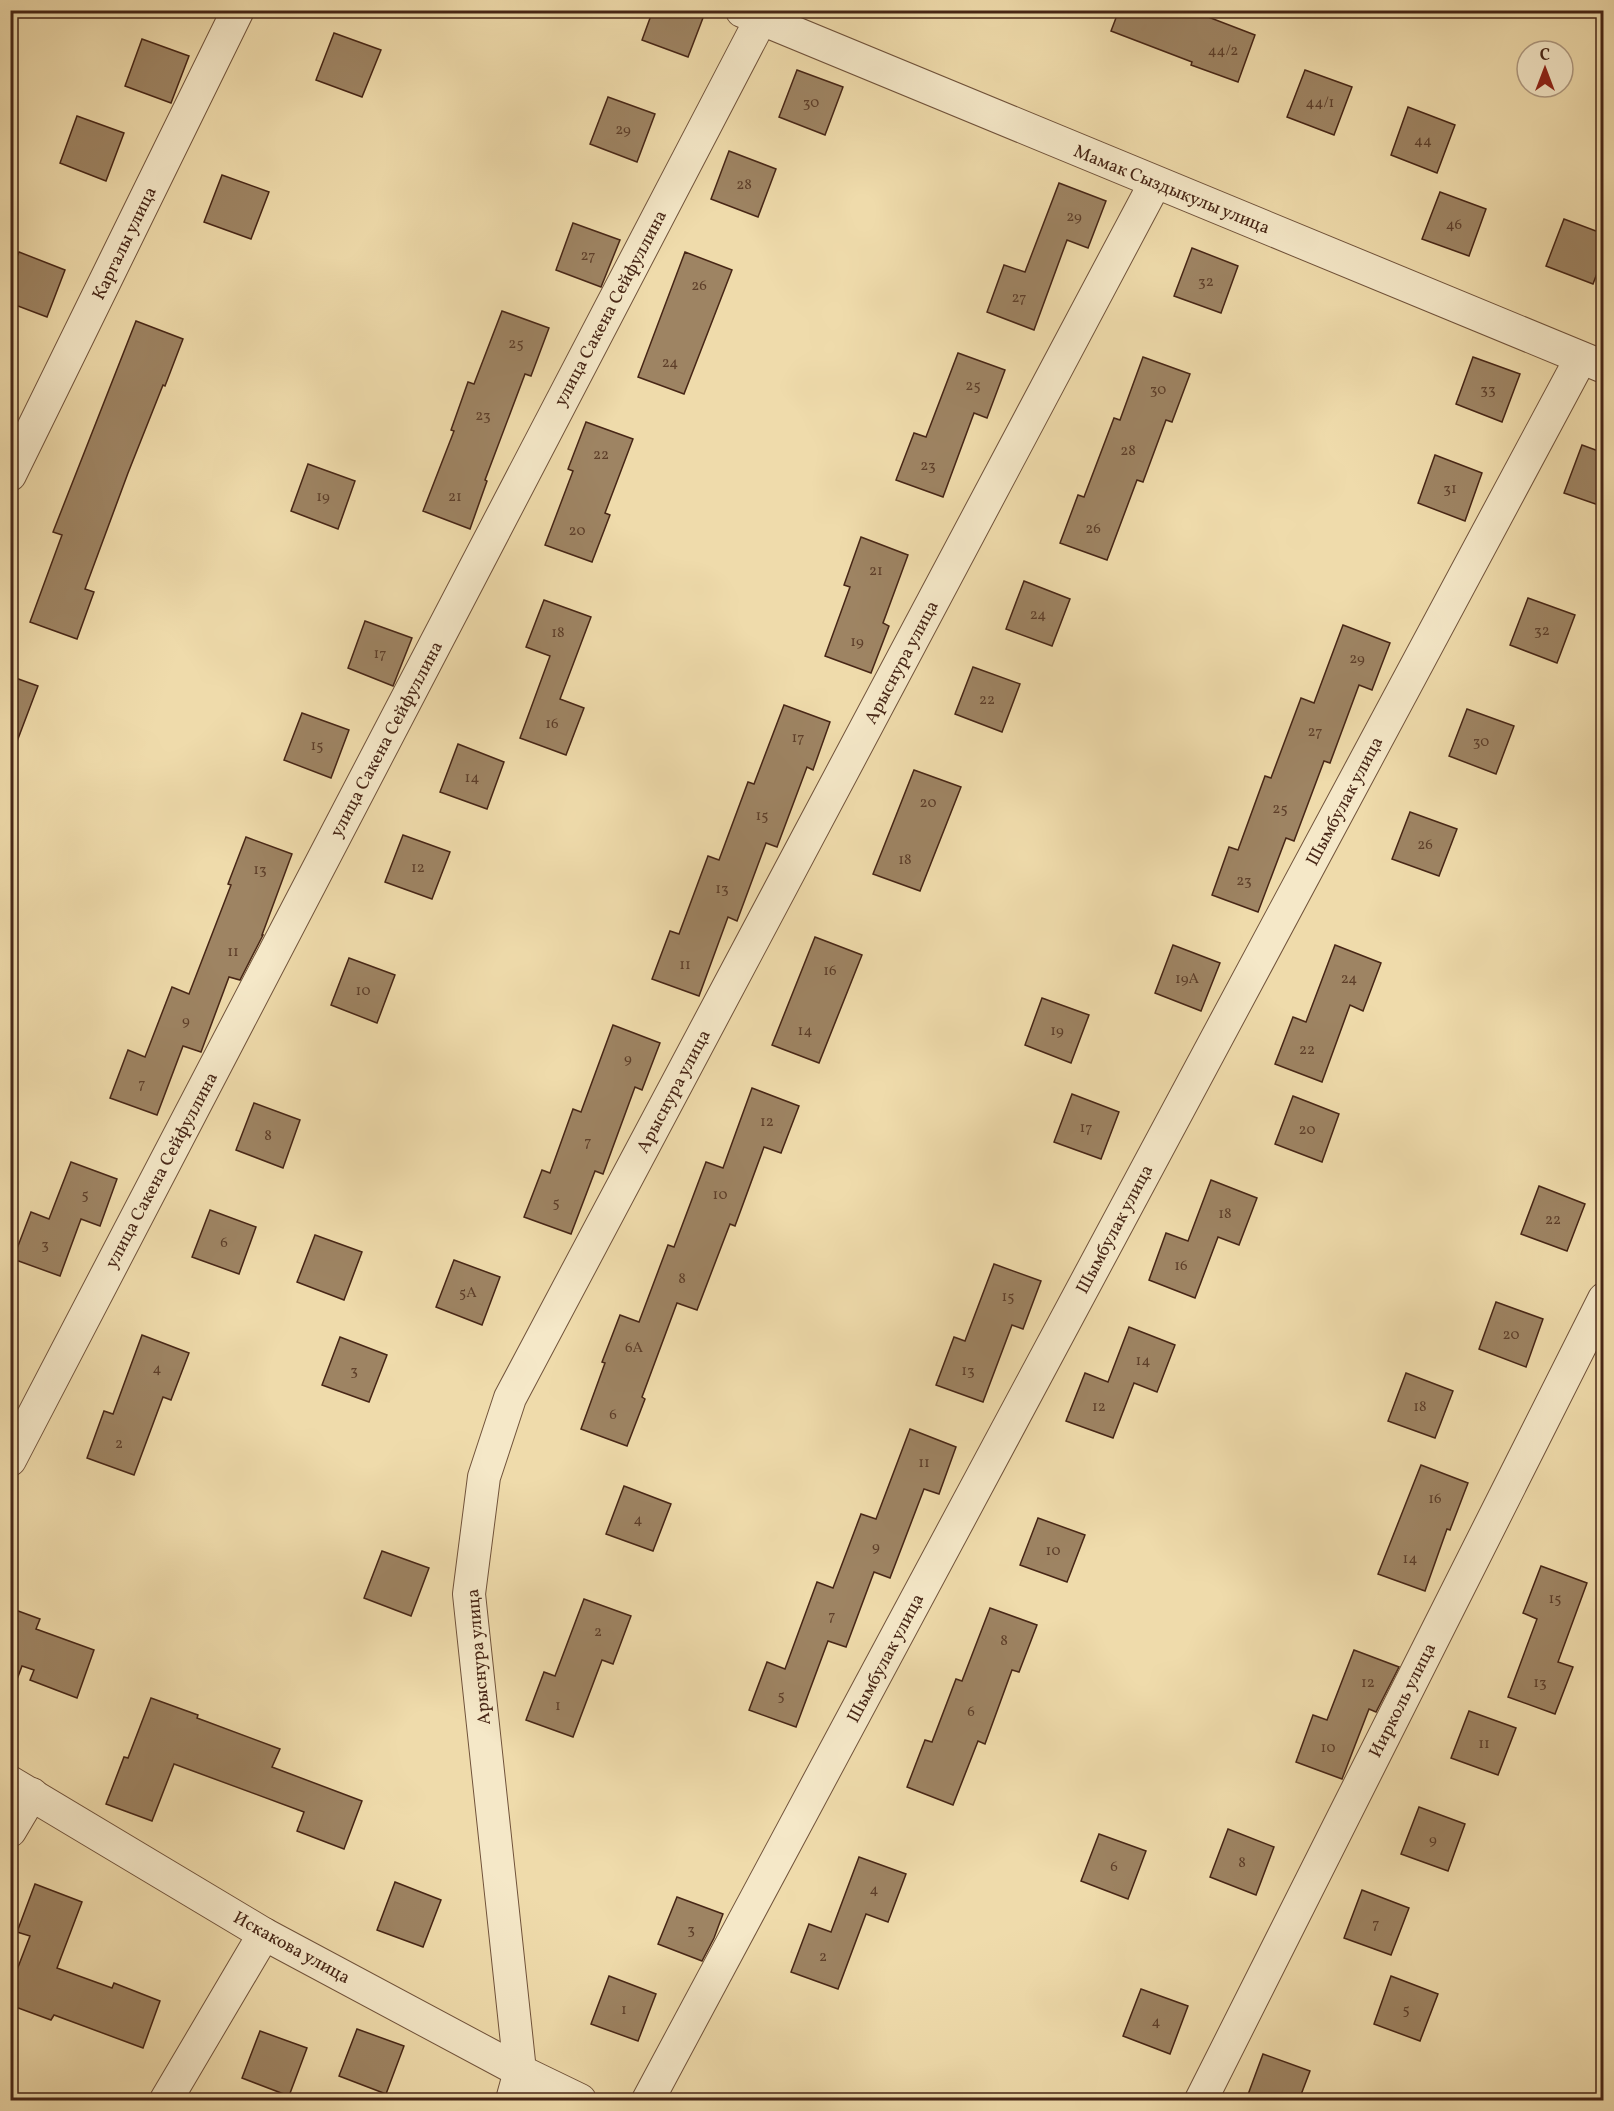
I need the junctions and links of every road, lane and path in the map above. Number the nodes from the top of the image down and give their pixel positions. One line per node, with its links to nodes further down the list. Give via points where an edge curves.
1 (238, 10): 5 (street, Каргалы улица)
2 (750, 15): 3 (street, Мамак Сыздыкулы улица); 7 (street, улица Сакена Сейфуллина)
3 (1155, 183): 4 (street, Мамак Сыздыкулы улица); 11 (street, Арыснура улица, via 510,1398 484,1477 470,1594)
4 (1592, 362): 14 (street, Шымбулак улица)
5 (10, 476)
6 (1604, 1299): 15 (street, Иирколь улица)
7 (10, 1460)
8 (21, 1788): 9 (street); 10 (street, Искакова улица)
9 (10, 1831)
10 (264, 1934): 11 (street, Искакова улица); 12 (street)
11 (516, 2086): 13 (street, Искакова улица)
12 (166, 2100)
13 (580, 2100)
14 (648, 2100)
15 (1201, 2100)

